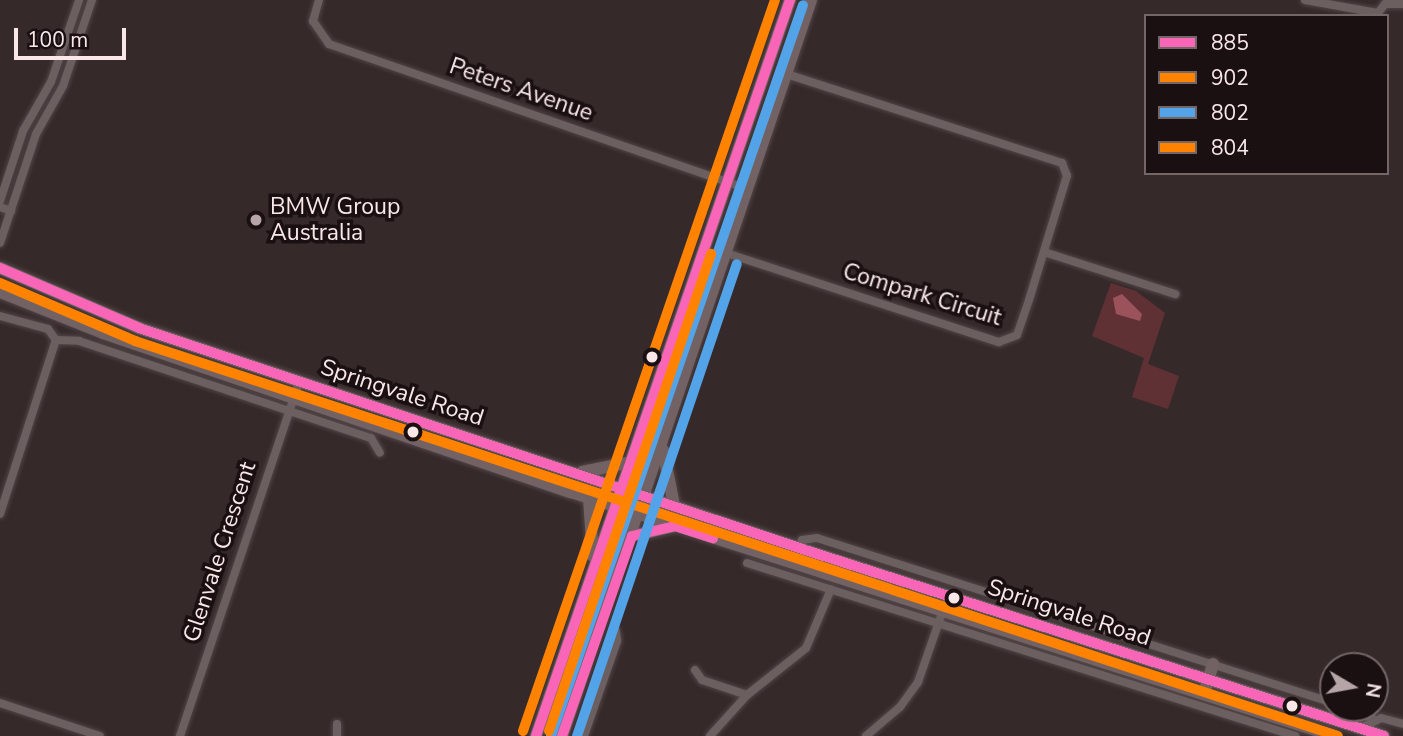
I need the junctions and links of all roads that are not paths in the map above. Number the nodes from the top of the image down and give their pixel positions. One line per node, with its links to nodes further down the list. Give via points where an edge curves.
1 (79, 0): 8 (street)
2 (92, 0): 9 (street)
3 (319, 0): 11 (street, Peters Avenue, via 313,21 322,38)
4 (790, 0): 15 (highway)
5 (811, 0): 12 (highway)
6 (1305, 0): 7 (street, via 1378,13 1385,4)
7 (1403, 4)
8 (68, 34): 9 (street); 13 (street)
9 (80, 37): 14 (street)
10 (398, 56): 11 (street)
11 (394, 66): 15 (street, Peters Avenue)
12 (786, 74): 16 (highway); 21 (street, Compark Circuit, via 1062,163 1067,176)
13 (51, 82): 14 (street); 17 (street, via 23,131)
14 (63, 86): 19 (street, via 36,134)
15 (729, 183): 16 (street, Peters Avenue); 33 (highway)
16 (747, 189): 22 (highway)
17 (0, 201)
18 (0, 207): 19 (street)
19 (11, 211): 20 (street)
20 (0, 243)
21 (1044, 252): 22 (street, Compark Circuit, via 1017,335 999,342); 25 (street)
22 (726, 254): 31 (highway)
23 (0, 268): 28 (highway, Springvale Road, via 113,319)
24 (0, 292): 29 (highway, Springvale Road, via 100,332)
25 (1175, 294)
26 (0, 316): 27 (street, via 48,329)
27 (56, 340): 30 (street, via 79,341); 40 (street)
28 (299, 382): 29 (street, Glenvale Crescent); 34 (highway, Springvale Road)
29 (294, 397): 30 (street, Glenvale Crescent); 37 (highway, Springvale Road)
30 (288, 411): 32 (street, via 371,438); 68 (street, Glenvale Crescent)
31 (662, 446): 36 (highway); 39 (highway)
32 (380, 453)
33 (627, 463): 34 (highway); 35 (highway)
34 (578, 473): 35 (highway, Springvale Road)
35 (620, 487): 36 (highway, Springvale Road); 38 (highway)
36 (645, 496): 39 (highway, Springvale Road); 41 (highway)
37 (589, 498): 38 (highway, Springvale Road); 48 (highway)
38 (614, 505): 41 (highway, Springvale Road); 48 (highway)
39 (674, 505): 44 (highway, Springvale Road)
40 (0, 514)
41 (639, 514): 42 (highway, Springvale Road); 43 (highway)
42 (675, 526): 43 (highway); 45 (highway, Springvale Road)
43 (632, 536): 71 (highway)
44 (795, 547): 46 (street); 51 (highway, Springvale Road); 54 (street, via 802,540 817,538)
45 (755, 551): 46 (highway, Springvale Road); 49 (street)
46 (790, 562): 52 (highway, Springvale Road)
47 (747, 563): 49 (street)
48 (593, 567): 70 (highway)
49 (760, 567): 50 (street)
50 (831, 589): 52 (street); 58 (street, via 806,648)
51 (948, 596): 52 (street); 57 (highway, Springvale Road)
52 (942, 617): 56 (highway, Springvale Road); 74 (street, via 908,698)
53 (616, 631): 72 (street, via 617,641)
54 (1213, 664): 57 (highway); 60 (street)
55 (695, 670): 58 (street, via 702,680)
56 (1139, 680): 59 (highway, Springvale Road); 75 (street)
57 (1208, 680): 59 (highway); 62 (highway, Springvale Road)
58 (747, 695): 73 (street)
59 (1203, 695): 76 (highway, Springvale Road)
60 (1319, 698)
61 (0, 703): 67 (street)
62 (1319, 715)
63 (1340, 722): 66 (highway, Springvale Road)
64 (1370, 722): 66 (street)
65 (337, 724): 69 (street)
66 (1360, 729): 77 (highway, Springvale Road)
67 (100, 736)
68 (180, 736)
69 (337, 736)
70 (536, 736)
71 (562, 736)
72 (584, 736)
73 (710, 736)
74 (866, 736)
75 (1295, 736)
76 (1334, 736)
77 (1384, 736)

